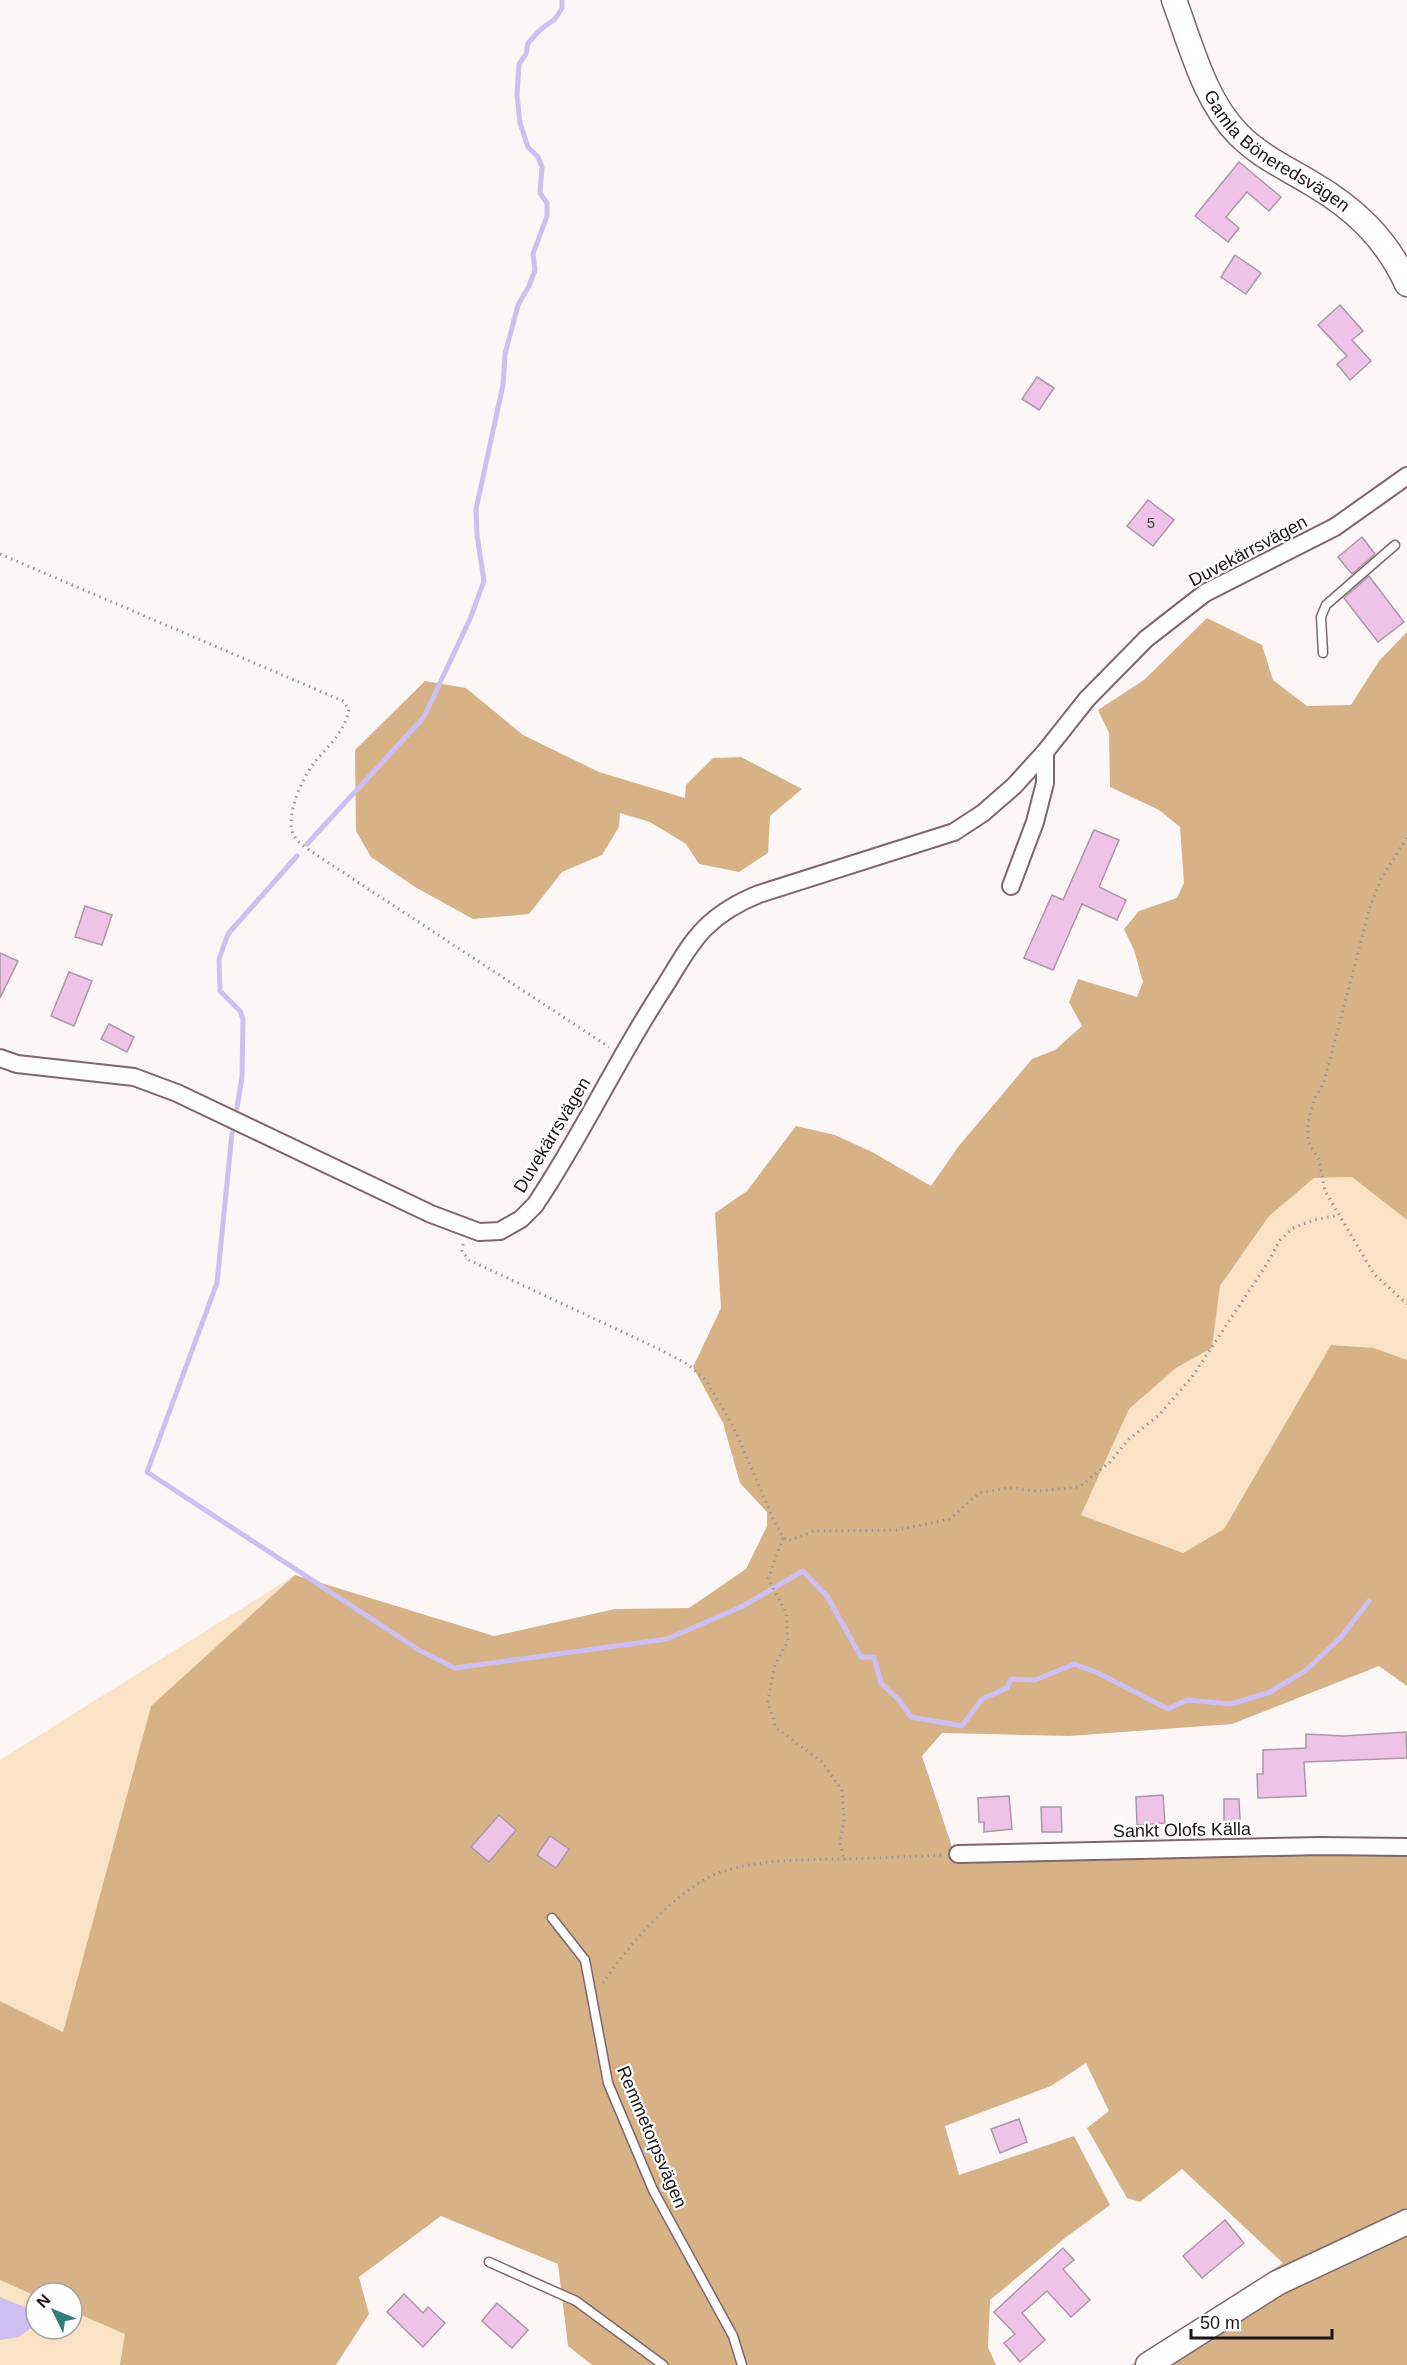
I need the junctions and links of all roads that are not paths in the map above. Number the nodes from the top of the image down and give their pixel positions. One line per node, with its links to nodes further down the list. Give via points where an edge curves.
1 (1174, 0): 2 (street, Gamla Böneredsvägen, via 1199,68 1227,123 1258,152 1326,193 1369,226 1392,253)
2 (1407, 284)
3 (1407, 476): 6 (street, Duvekärrsvägen, via 1335,527 1205,593 1118,666)
4 (1395, 545): 5 (lane, via 1326,605 1321,617)
5 (1323, 653)
6 (1046, 752): 7 (street, via 1045,783 1035,822); 8 (street, Duvekärrsvägen, via 983,813 954,831 759,894 735,904 704,929 621,1055 548,1186 521,1219 500,1231 479,1232 431,1214 198,1103 134,1077 17,1064)
7 (1011, 886)
8 (0, 1058)
9 (1407, 1847): 10 (street, Sankt Olofs Källa)
10 (958, 1854)
11 (552, 1918): 15 (lane, Remmetorpsvägen, via 585,1960 608,2083 653,2190 733,2336)
12 (1407, 2222): 16 (street, via 1277,2283)
13 (489, 2262): 14 (lane, via 576,2301)
14 (663, 2365)
15 (742, 2365)
16 (1148, 2365)

